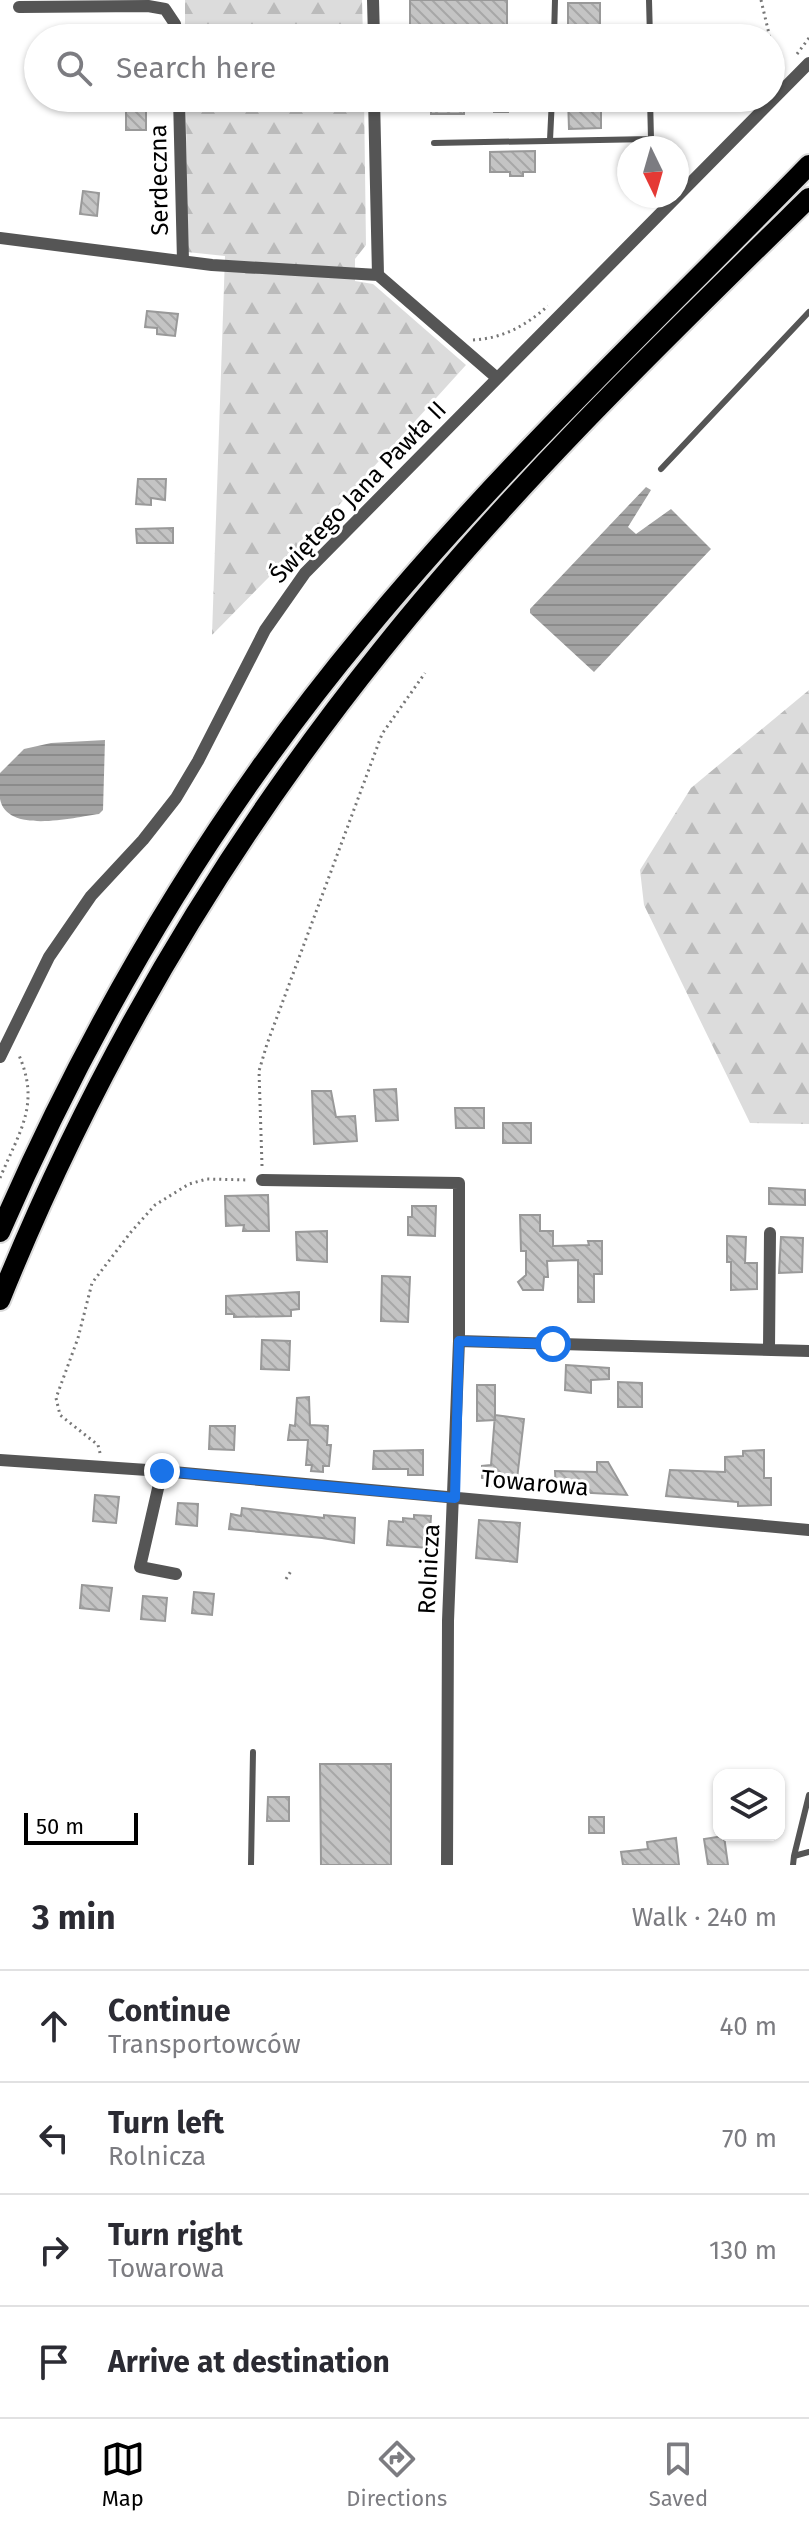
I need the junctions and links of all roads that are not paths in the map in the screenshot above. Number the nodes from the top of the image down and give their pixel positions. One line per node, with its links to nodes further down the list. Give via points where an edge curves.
1 (373, 0): 6 (street)
2 (555, 0): 7 (lane)
3 (649, 0): 8 (lane)
4 (19, 7): 5 (street, via 148,6 165,9)
5 (175, 24)
6 (374, 24)
7 (554, 24)
8 (650, 24)
9 (809, 63): 10 (street, Świętego Jana Pawła II)
10 (785, 89)
11 (179, 112): 21 (street, Serdeczna)
12 (374, 112): 22 (street)
13 (551, 112): 16 (lane)
14 (650, 112): 16 (lane, via 651,139)
15 (762, 112): 24 (street, Świętego Jana Pawła II)
16 (550, 140): 17 (lane)
17 (434, 143)
18 (809, 165): 28 (main road, via 488,491 293,723 141,954)
19 (809, 198): 30 (main road, via 505,508 313,738 208,892 127,1030 37,1209)
20 (0, 238): 21 (street)
21 (183, 261): 22 (street)
22 (378, 275): 24 (street)
23 (809, 312): 25 (lane)
24 (497, 378): 26 (street, Świętego Jana Pawła II, via 326,550 286,598 183,786 72,921)
25 (661, 469)
26 (0, 1057)
27 (262, 1180): 31 (street, Rolnicza, via 459,1183)
28 (0, 1232)
29 (770, 1233): 32 (street)
30 (0, 1300)
31 (459, 1341): 32 (street); 36 (street, Rolnicza)
32 (769, 1349): 33 (street)
33 (809, 1351)
34 (0, 1460): 35 (street, Towarowa)
35 (162, 1471): 36 (street, Towarowa); 38 (street, via 140,1567)
36 (455, 1498): 37 (street, Towarowa); 44 (street, Rolnicza, via 448,1621)
37 (809, 1530)
38 (176, 1574)
39 (253, 1752): 43 (lane)
40 (809, 1795): 42 (lane)
41 (809, 1852): 42 (lane)
42 (794, 1856): 45 (lane)
43 (251, 1865)
44 (447, 1865)
45 (793, 1865)

